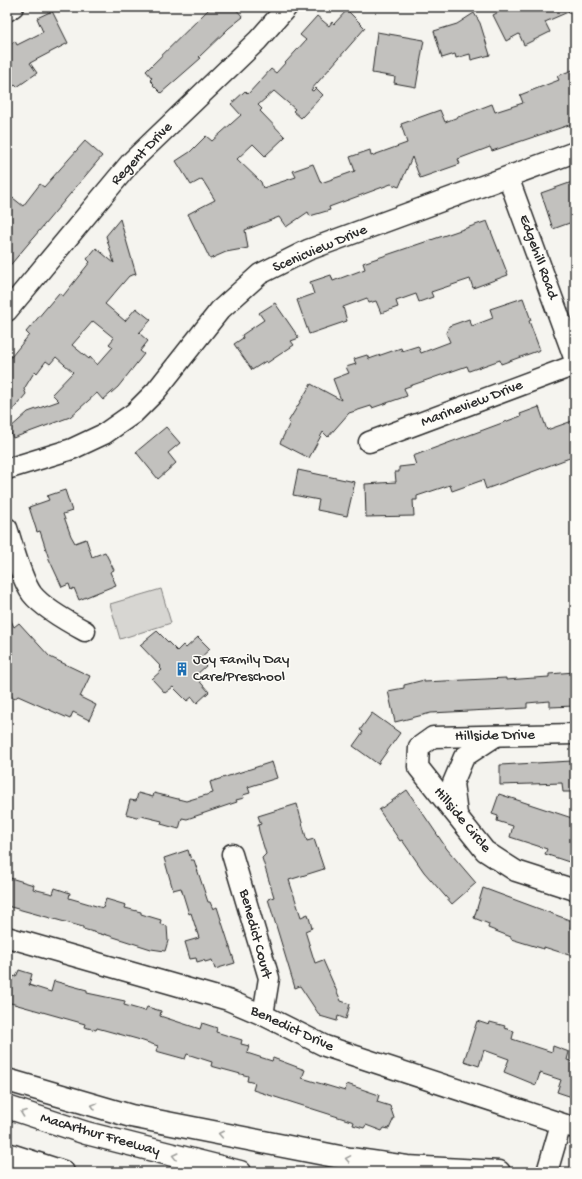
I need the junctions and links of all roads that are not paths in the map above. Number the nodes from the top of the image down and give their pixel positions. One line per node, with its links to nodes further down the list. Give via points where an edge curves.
1 (13, 7): 3 (street)
2 (287, 7): 6 (street, Regent Drive, via 258,40 131,162)
3 (7, 11)
4 (575, 152): 5 (street, Scenicview Drive)
5 (508, 177): 7 (street, Edgehill Road); 10 (street, Scenicview Drive, via 308,250 260,274 220,310 156,391 134,413 104,434 72,449)
6 (7, 311)
7 (575, 360)
8 (575, 365): 9 (street, Marineview Drive)
9 (369, 442)
10 (7, 469)
11 (7, 528): 12 (street, via 32,594 59,616)
12 (85, 632)
13 (575, 734): 14 (street, Hillside Drive)
14 (496, 736): 15 (street, Hillside Drive, via 433,737); 16 (street, via 464,757 453,783)
15 (419, 747): 16 (street, Hillside Circle, via 418,767)
16 (457, 815): 18 (street, Hillside Circle, via 485,851 516,871)
17 (232, 854): 20 (street, Benedict Court, via 269,978)
18 (575, 890)
19 (7, 937): 20 (street, Benedict Drive, via 228,1000)
20 (263, 1015): 23 (street, Benedict Drive, via 325,1046)
21 (7, 1080): 27 (highway, one-way to 21, via 407,1167 350,1159 131,1116)
22 (7, 1107): 26 (highway, MacArthur Freeway, one-way to 22, via 100,1137)
23 (568, 1126): 28 (street)
24 (7, 1154): 25 (highway)
25 (63, 1172)
26 (240, 1172)
27 (499, 1172)
28 (547, 1172)

